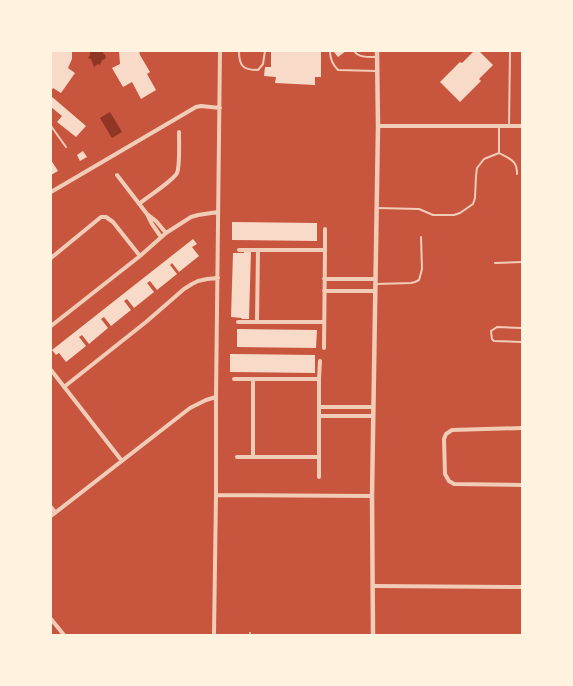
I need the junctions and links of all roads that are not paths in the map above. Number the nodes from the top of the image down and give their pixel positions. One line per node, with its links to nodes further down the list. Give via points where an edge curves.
1 (220, 51): 10 (street)
2 (239, 51): 3 (lane, via 240,63 248,70 258,70 263,64)
3 (265, 51)
4 (330, 51): 9 (lane, via 330,58 338,70)
5 (354, 51): 8 (lane, via 363,56)
6 (377, 51): 8 (street)
7 (510, 51): 14 (lane)
8 (377, 57): 9 (street)
9 (378, 71): 12 (street)
10 (220, 108): 21 (street, via 196,107); 24 (street)
11 (51, 126): 17 (lane)
12 (378, 126): 13 (street); 23 (street)
13 (499, 126): 14 (street); 18 (lane)
14 (509, 126): 15 (street)
15 (522, 126)
16 (179, 132): 22 (street, via 178,172)
17 (66, 147)
18 (499, 153): 19 (lane, via 516,164); 23 (lane, via 484,159 477,168 473,204 460,213 433,215 419,209)
19 (517, 174)
20 (117, 175): 22 (street)
21 (51, 192)
22 (139, 204): 25 (street)
23 (376, 208): 39 (street)
24 (218, 212): 27 (street, via 198,214); 37 (street)
25 (147, 214): 27 (street, via 156,220); 28 (street)
26 (325, 229): 32 (street)
27 (166, 233): 28 (street)
28 (161, 237): 33 (street)
29 (421, 237): 39 (lane, via 422,269 419,280 411,283)
30 (239, 250): 31 (street)
31 (258, 250): 32 (street); 43 (street)
32 (324, 250): 38 (street)
33 (140, 256): 34 (street, via 113,222 101,217); 45 (street)
34 (51, 258)
35 (522, 262): 36 (lane)
36 (495, 263)
37 (218, 278): 54 (street, via 198,281 184,289); 55 (street)
38 (324, 279): 39 (street); 40 (street)
39 (375, 282): 41 (street)
40 (324, 291): 41 (street); 44 (street)
41 (374, 291): 57 (street)
42 (238, 322): 43 (street)
43 (258, 322): 44 (street)
44 (324, 322): 48 (street)
45 (51, 326)
46 (522, 328): 47 (lane, via 497,327 491,330 494,341)
47 (522, 342)
48 (324, 348)
49 (320, 361): 53 (street)
50 (51, 370): 54 (street)
51 (234, 379): 52 (street)
52 (253, 379): 53 (street); 62 (street)
53 (319, 379): 56 (street)
54 (64, 388): 64 (street)
55 (216, 397): 64 (street, via 190,408); 67 (street)
56 (319, 406): 57 (street); 58 (street)
57 (373, 407): 59 (street)
58 (319, 416): 59 (street); 63 (street)
59 (372, 416): 68 (street)
60 (522, 428): 66 (street, via 452,430 444,439 445,474 448,481 454,484)
61 (237, 457): 62 (street)
62 (253, 457): 63 (street)
63 (319, 457): 65 (street)
64 (122, 461): 70 (street)
65 (318, 477)
66 (522, 485)
67 (216, 495): 68 (street); 76 (street)
68 (372, 496): 72 (street)
69 (51, 507): 70 (street)
70 (55, 512): 71 (street)
71 (51, 516)
72 (373, 586): 73 (street); 77 (street)
73 (522, 587)
74 (51, 619): 75 (street)
75 (64, 635)
76 (214, 635)
77 (373, 635)

